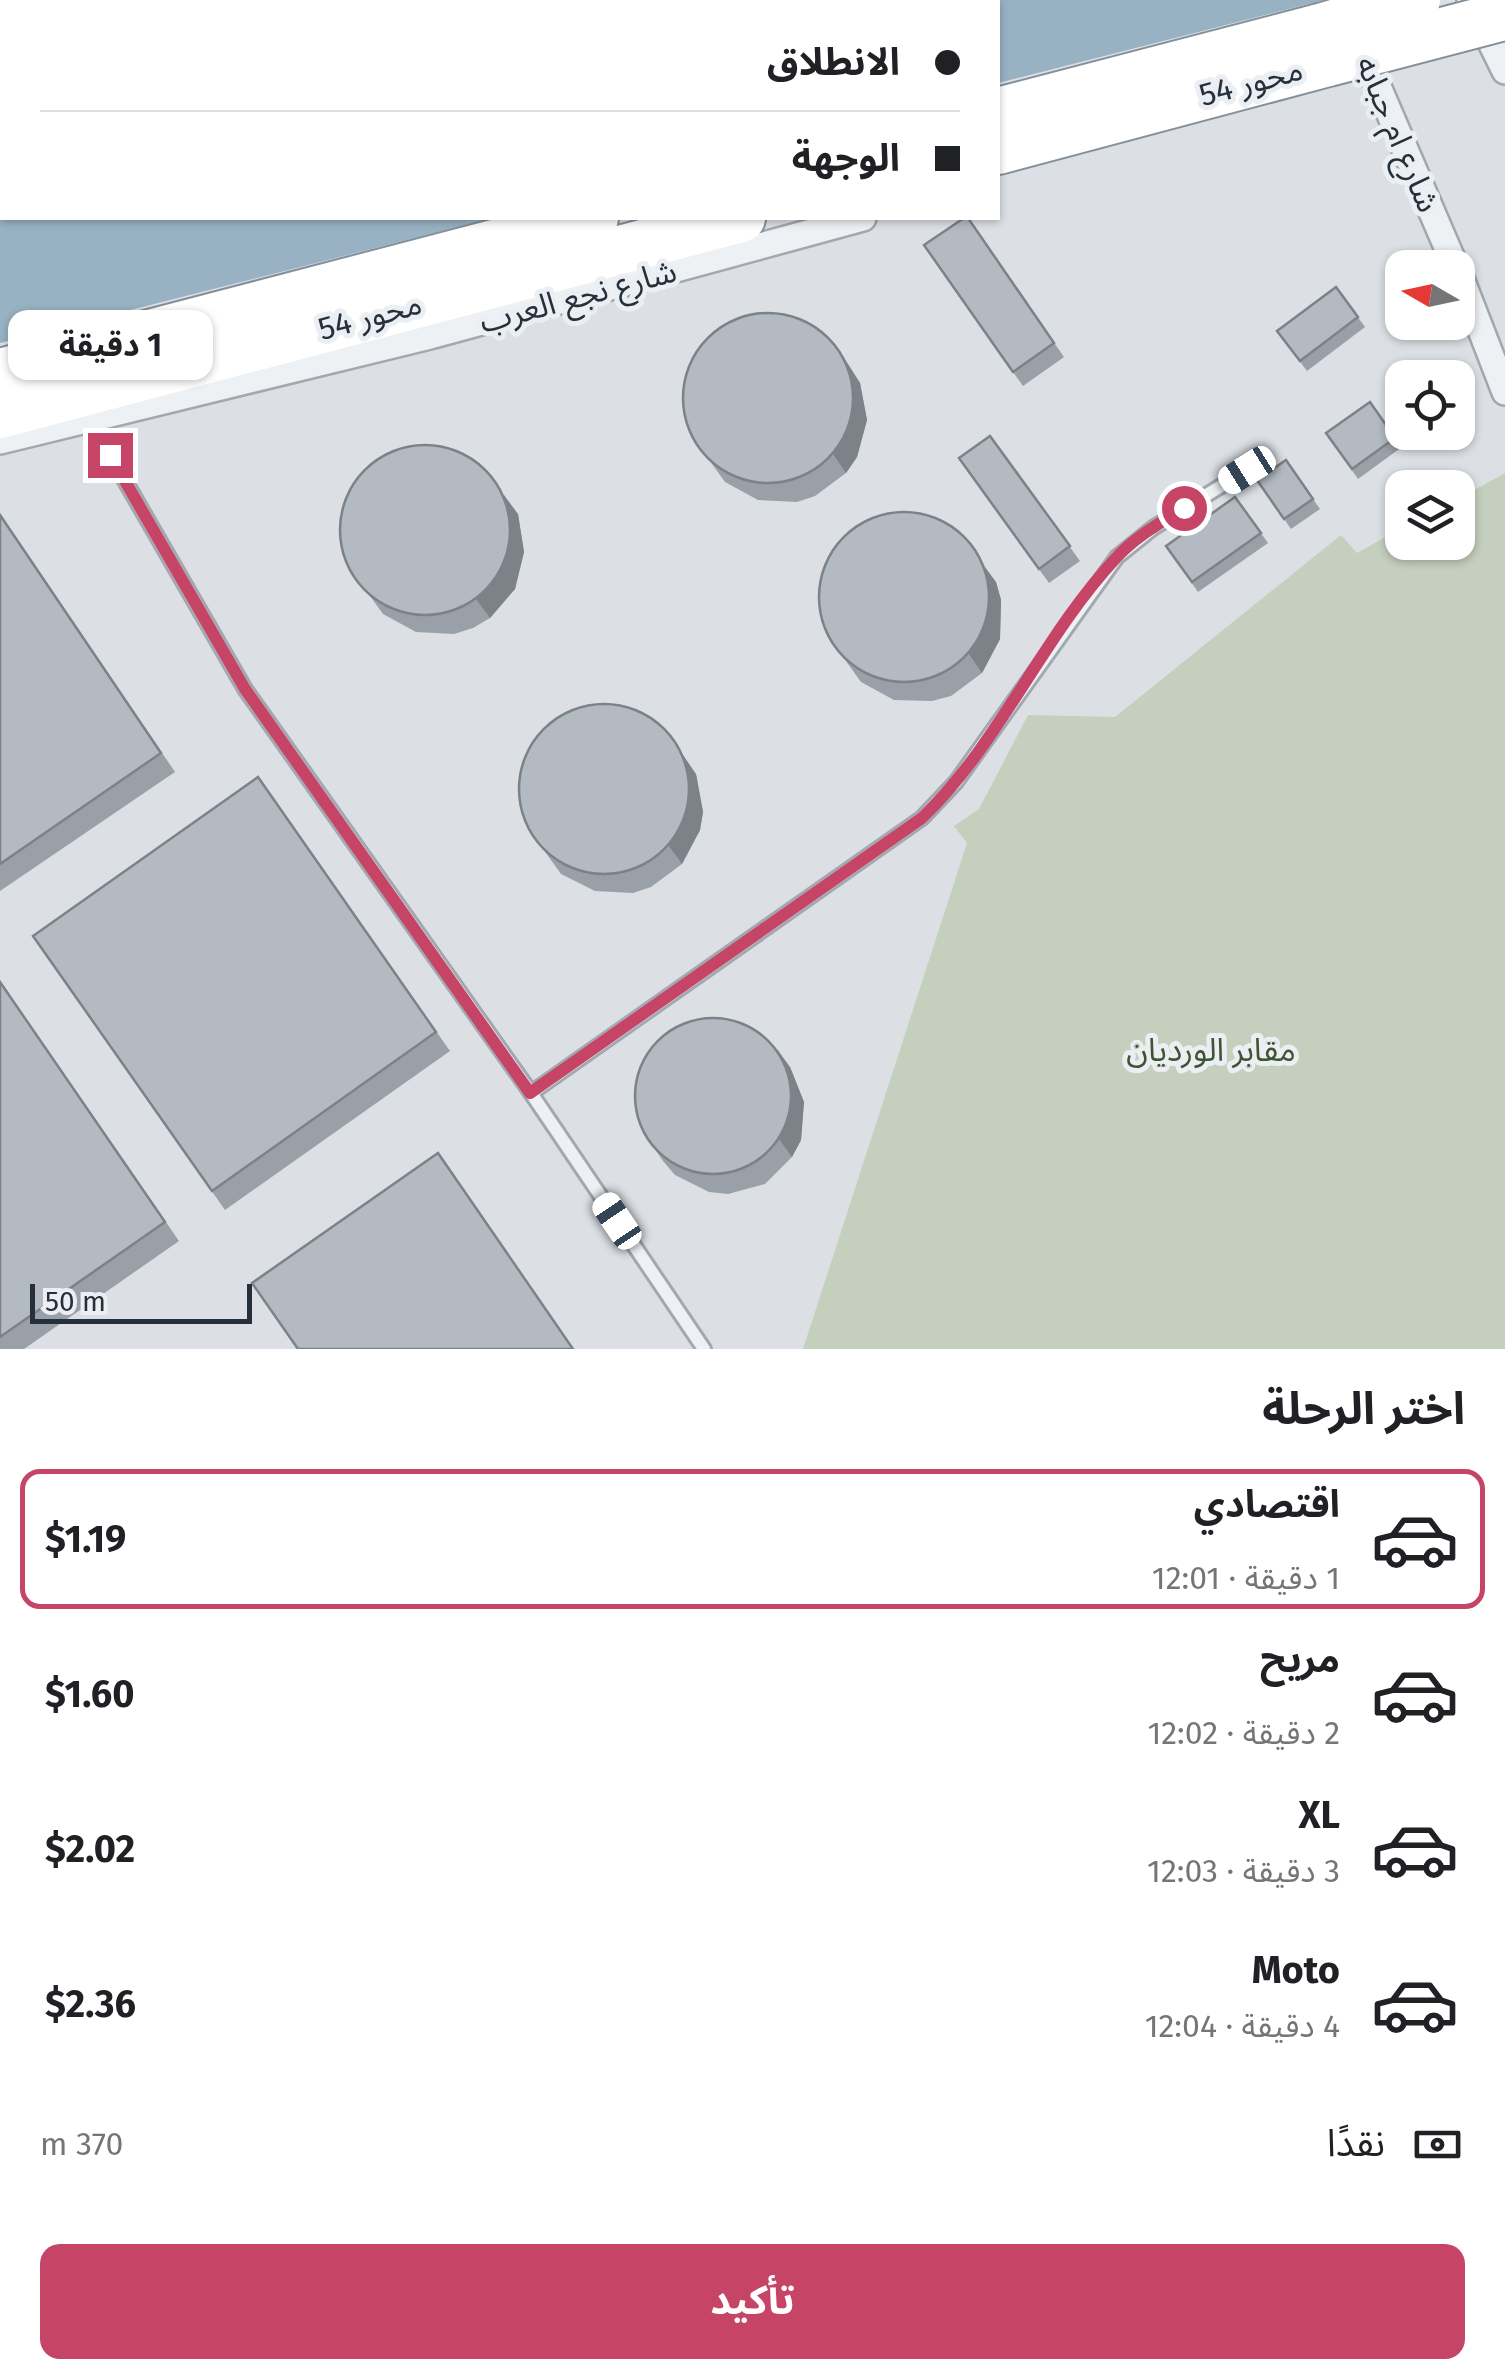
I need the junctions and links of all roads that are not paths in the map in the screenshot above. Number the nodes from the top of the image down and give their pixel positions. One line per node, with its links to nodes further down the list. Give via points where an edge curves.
1 (1416, 0): 2 (highway, محور 54, bridge)
2 (1330, 30): 3 (highway, محور 54, bridge); 4 (highway, محور 54); 5 (highway, محور 54); 9 (street, شارع ام جبابه)
3 (1496, 34)
4 (1000, 112)
5 (1000, 149)
6 (586, 220): 11 (highway, محور 54)
7 (733, 220): 13 (highway, محور 54)
8 (856, 220): 14 (street, شارع نجع العرب)
9 (1446, 250)
10 (1475, 316): 12 (street, شارع ام جبابه)
11 (0, 372)
12 (1505, 392)
13 (0, 414)
14 (91, 422): 15 (street, شارع نجع العرب); 17 (lane, via 245,689)
15 (0, 441)
16 (1247, 470): 17 (lane, via 1117,556 956,782 922,818)
17 (530, 1093): 18 (lane)
18 (704, 1349)

